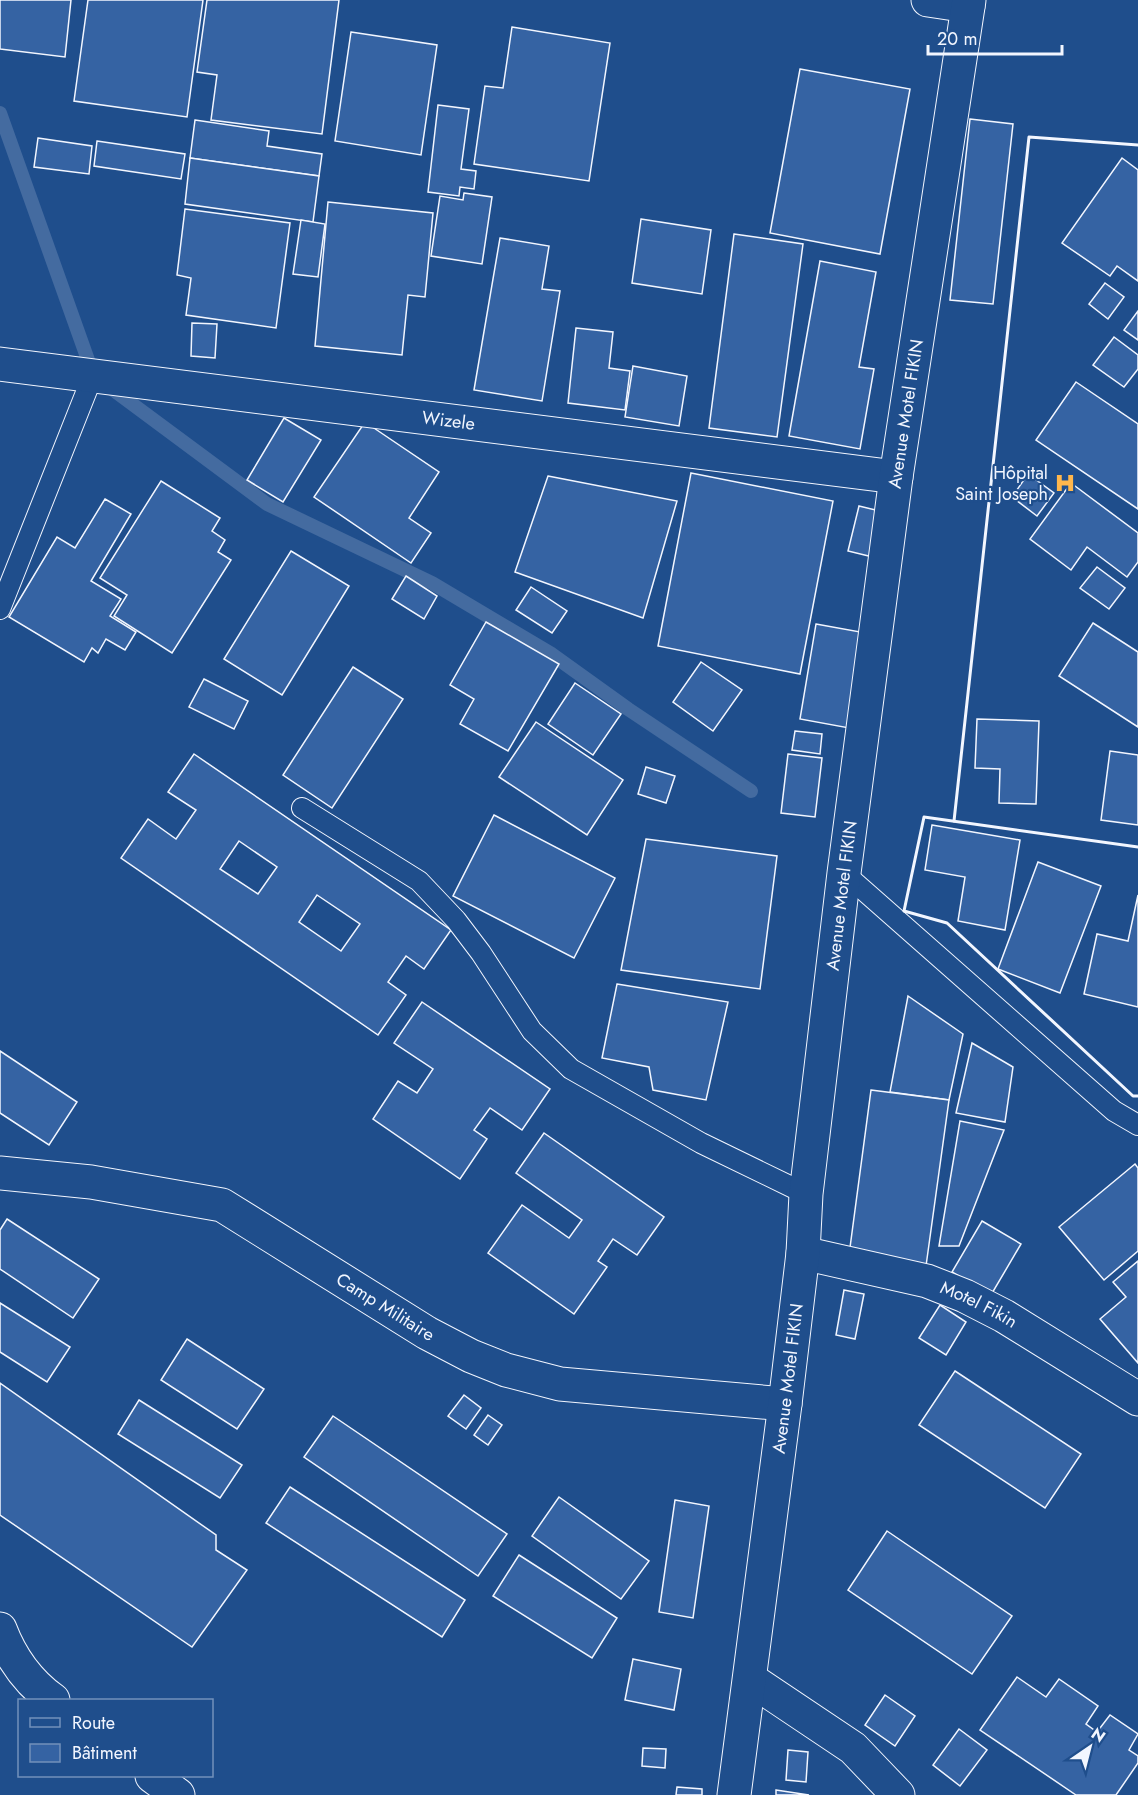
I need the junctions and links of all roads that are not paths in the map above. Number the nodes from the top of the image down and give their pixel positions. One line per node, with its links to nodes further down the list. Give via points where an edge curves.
1 (928, 0): 2 (street)
2 (969, 3): 5 (street, Avenue Motel FIKIN)
3 (0, 364): 4 (street, Wizele)
4 (93, 375): 5 (street, Wizele); 6 (lane)
5 (896, 477): 8 (street, Avenue Motel FIKIN)
6 (0, 609)
7 (302, 808): 11 (lane, via 419,881 481,953 532,1031 572,1069 701,1143)
8 (844, 873): 9 (lane, via 1114,1110); 11 (street, Avenue Motel FIKIN)
9 (1138, 1125)
10 (0, 1173): 14 (street, Camp Militaire, via 91,1182 222,1205 427,1333 506,1370 560,1383)
11 (806, 1194): 12 (street, Avenue Motel FIKIN)
12 (803, 1253): 13 (street, Motel Fikin, via 927,1281 964,1296 1004,1316); 14 (street, Avenue Motel FIKIN)
13 (1138, 1399)
14 (785, 1404): 16 (street, Avenue Motel FIKIN)
15 (0, 1629): 17 (street, via 17,1666)
16 (750, 1679): 20 (street, Avenue Motel FIKIN); 21 (street, via 853,1748)
17 (51, 1699)
18 (153, 1777): 19 (street)
19 (178, 1795)
20 (734, 1795)
21 (898, 1795)

